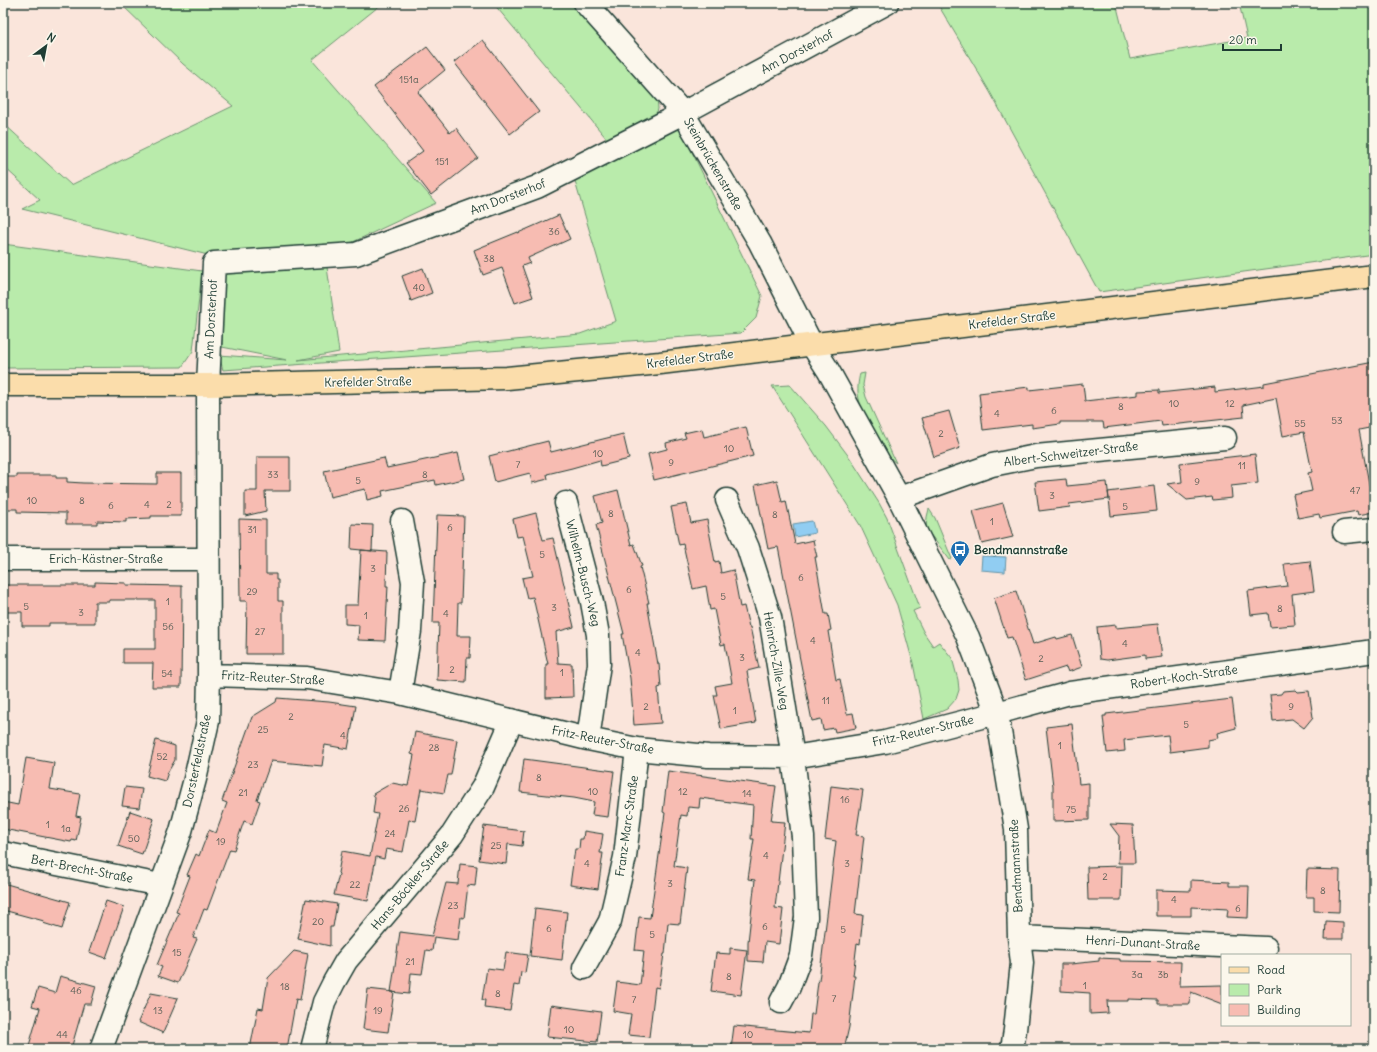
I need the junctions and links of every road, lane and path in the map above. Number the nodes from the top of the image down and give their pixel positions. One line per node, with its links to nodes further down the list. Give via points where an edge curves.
1 (584, 3): 3 (street, Steinbrückenstraße)
2 (887, 3): 3 (street, Am Dorsterhof)
3 (683, 113): 5 (street, Steinbrückenstraße, via 760,243); 7 (street, Am Dorsterhof, via 537,187 356,254 214,264)
4 (1374, 276): 5 (main road, Krefelder Straße)
5 (812, 345): 7 (main road, Krefelder Straße, via 507,378); 9 (street, Bendmannstraße)
6 (3, 385): 7 (main road, Krefelder Straße)
7 (208, 386): 16 (street, Dorsterfeldstraße)
8 (1225, 438): 9 (street, Albert-Schweitzer-Straße, via 1036,456 992,464)
9 (899, 498): 20 (street, Bendmannstraße, via 968,637)
10 (727, 500): 24 (street, Heinrich-Zille-Weg, via 748,548 770,617)
11 (566, 503): 22 (street, Wilhelm-Busch-Weg, via 598,635 599,664)
12 (402, 521): 19 (street, via 413,582 410,631)
13 (1374, 529): 14 (street)
14 (1344, 532)
15 (3, 559): 16 (street, Erich-Kästner-Straße)
16 (208, 559): 18 (street, Dorsterfeldstraße)
17 (1374, 651): 20 (street, Robert-Koch-Straße, via 1070,693)
18 (209, 675): 19 (street, Fritz-Reuter-Straße, via 307,678); 26 (street, Dorsterfeldstraße, via 208,721 195,779 181,831)
19 (400, 693): 21 (street, Fritz-Reuter-Straße)
20 (997, 713): 24 (street, Fritz-Reuter-Straße, via 885,742); 27 (street, Bendmannstraße, via 1016,829)
21 (512, 720): 22 (street, Fritz-Reuter-Straße); 32 (street, Hans-Böckler-Straße, via 483,787 452,835 343,967 324,1002)
22 (588, 739): 23 (street, Fritz-Reuter-Straße)
23 (637, 748): 24 (street, Fritz-Reuter-Straße, via 708,756); 29 (street, Franz-Marc-Straße, via 625,858 610,921)
24 (793, 757): 30 (street, Heinrich-Zille-Weg, via 804,837 806,917 801,955)
25 (3, 853): 26 (street, Bert-Brecht-Straße)
26 (160, 885): 31 (street, Dorsterfeldstraße)
27 (1019, 937): 28 (street, Henri-Dunant-Straße); 33 (street, Bendmannstraße, via 1022,964)
28 (1266, 948)
29 (584, 968)
30 (781, 1002)
31 (100, 1049)
32 (312, 1049)
33 (1012, 1049)

